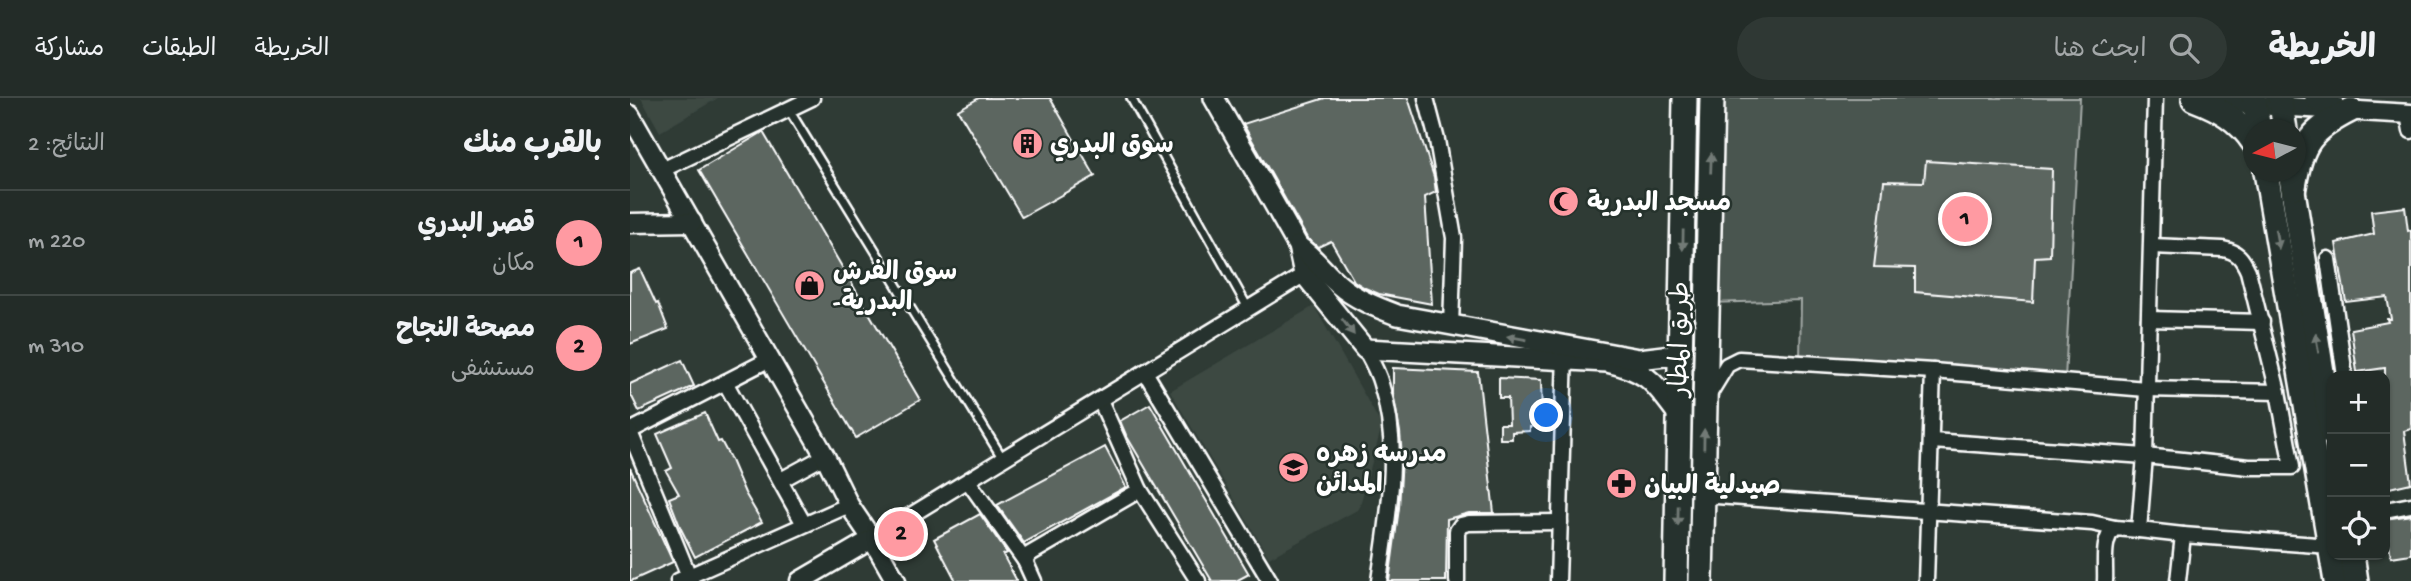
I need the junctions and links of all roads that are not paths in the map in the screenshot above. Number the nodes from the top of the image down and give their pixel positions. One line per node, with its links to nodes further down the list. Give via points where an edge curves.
1 (812, 98): 12 (street)
2 (1131, 98): 25 (lane)
3 (1214, 98): 24 (main road)
4 (1426, 98): 28 (street, via 1454,238)
5 (1685, 98): 31 (main road, طريق المطار, one-way to 31)
6 (1712, 98): 40 (main road, طريق المطار, one-way to 6)
7 (2155, 98): 22 (street)
8 (2186, 98): 9 (street)
9 (2194, 98): 10 (street); 16 (main road, via 2232,118)
10 (2255, 102): 13 (street)
11 (2334, 105): 13 (street); 15 (street); 19 (main road, via 2309,140)
12 (789, 110): 17 (street); 47 (lane)
13 (2282, 111)
14 (630, 115): 17 (street)
15 (2410, 120)
16 (2243, 131)
17 (662, 170): 20 (street)
18 (2268, 182): 49 (main road, one-way to 49)
19 (2292, 183): 41 (main road, one-way to 19)
20 (692, 222): 21 (street); 32 (street)
21 (630, 223)
22 (2152, 246): 26 (street); 27 (street, via 2234,251 2248,271)
23 (2328, 259): 34 (street)
24 (1312, 269): 25 (street); 28 (main road, via 1375,307); 29 (main road, one-way to 29)
25 (1248, 309): 35 (street)
26 (2149, 319): 27 (street); 37 (street)
27 (2262, 323): 38 (street)
28 (1451, 326): 30 (main road, one-way to 28)
29 (1365, 349): 30 (main road); 75 (street, via 1380,380 1393,443)
30 (1565, 353): 31 (main road, via 1639,359); 42 (main road, via 1632,368 1653,383); 58 (street)
31 (1681, 354): 42 (main road, طريق المطار)
32 (770, 359): 36 (street); 45 (street)
33 (1933, 371): 37 (street); 40 (street, via 1739,359 1723,370); 44 (street)
34 (2344, 371)
35 (1145, 372): 39 (street); 74 (street)
36 (725, 382): 43 (street); 50 (street)
37 (2147, 389): 38 (street); 46 (street)
38 (2278, 392): 48 (street)
39 (1100, 400): 47 (street); 52 (street)
40 (1704, 402): 53 (main road, طريق المطار, one-way to 40)
41 (2327, 403)
42 (1680, 417): 78 (main road, طريق المطار, one-way to 78)
43 (630, 432): 69 (street)
44 (1932, 441): 46 (street); 57 (street)
45 (825, 456): 50 (street); 54 (street)
46 (2145, 456): 48 (street); 62 (street)
47 (1003, 459): 51 (street)
48 (2292, 467): 49 (street)
49 (2317, 468): 61 (main road)
50 (781, 480): 59 (street)
51 (968, 481): 64 (street); 68 (street)
52 (1140, 491): 68 (street); 73 (street)
53 (1703, 495): 57 (street); 79 (main road, طريق المطار)
54 (849, 505): 59 (street); 64 (street)
55 (2411, 505): 56 (street)
56 (2390, 509)
57 (1928, 511): 60 (street); 80 (street)
58 (1560, 522): 76 (street, via 1461,525 1457,531); 77 (street)
59 (804, 524): 69 (street)
60 (2115, 528): 62 (street); 82 (street, via 2107,538)
61 (2327, 528)
62 (2139, 530): 63 (street)
63 (2183, 535): 65 (street); 83 (street)
64 (872, 539): 70 (street); 71 (street)
65 (2327, 546)
66 (2332, 560): 84 (main road)
67 (2353, 560): 85 (main road)
68 (1025, 561): 72 (street)
69 (686, 579)
70 (800, 581)
71 (896, 581)
72 (1034, 581)
73 (1198, 581)
74 (1270, 581)
75 (1379, 581)
76 (1457, 581)
77 (1558, 581)
78 (1676, 581)
79 (1701, 581)
80 (1926, 581): 81 (street)
81 (1934, 581)
82 (2105, 581)
83 (2178, 581)
84 (2336, 581)
85 (2356, 581)

